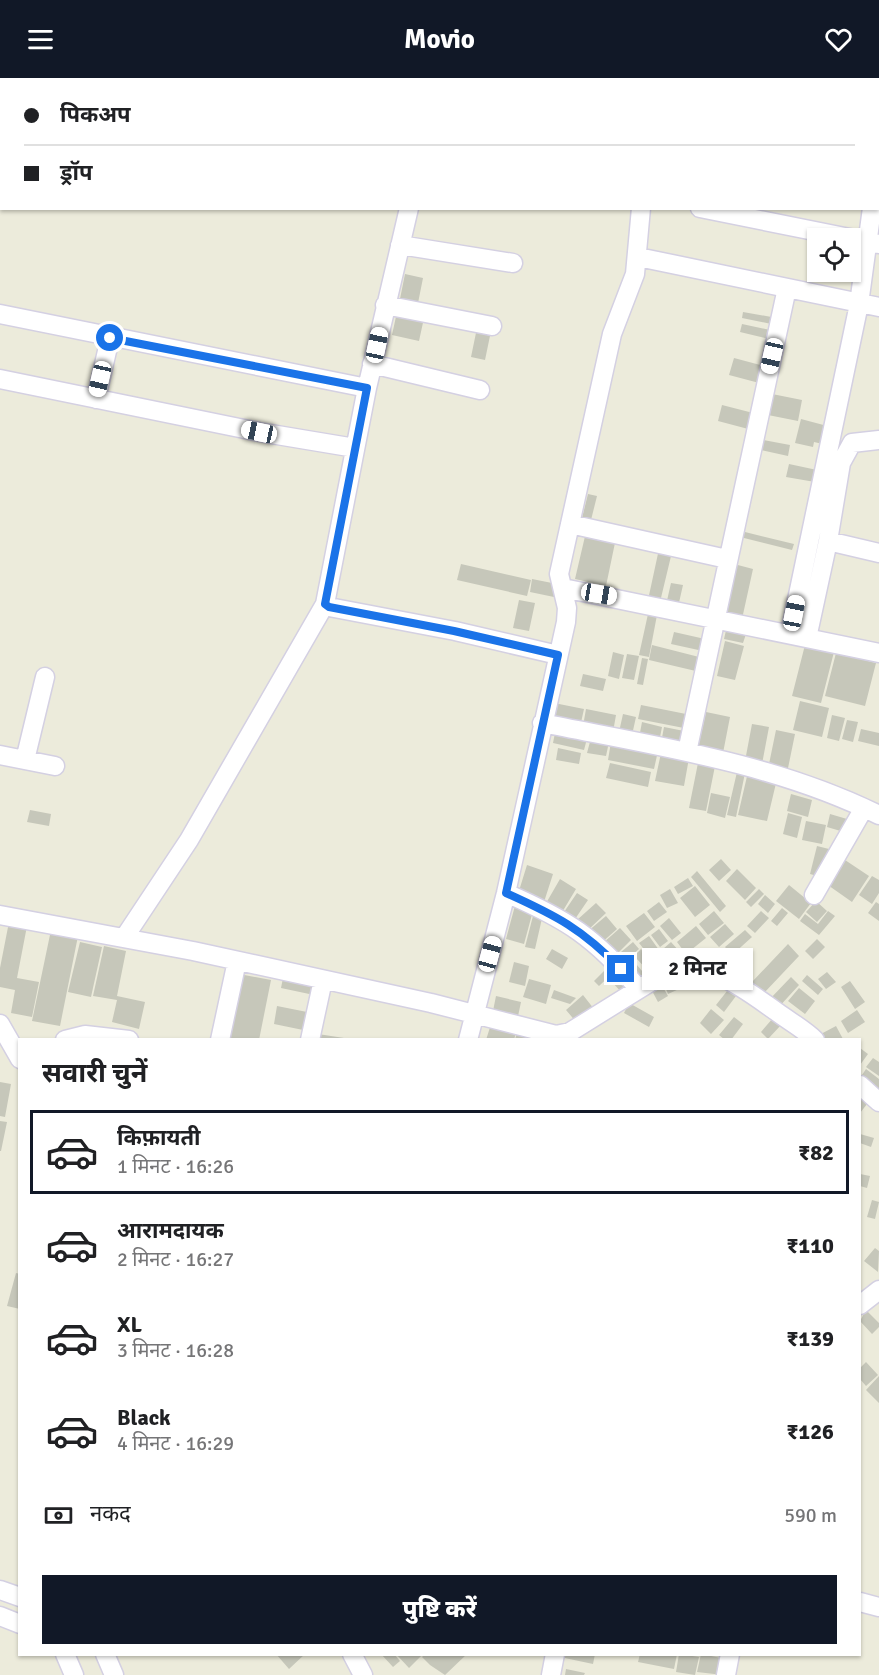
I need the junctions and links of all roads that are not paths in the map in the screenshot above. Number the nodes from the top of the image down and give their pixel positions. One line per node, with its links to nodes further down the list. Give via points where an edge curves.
1 (409, 210): 6 (street)
2 (641, 210): 7 (street)
3 (710, 210): 5 (street)
4 (872, 210): 5 (street)
5 (873, 242): 10 (street)
6 (400, 245): 8 (street); 11 (street)
7 (638, 257): 9 (street); 23 (street, via 607,354)
8 (513, 263)
9 (787, 288): 10 (street); 26 (street)
10 (859, 304): 12 (street); 30 (street)
11 (385, 305): 14 (street); 16 (street)
12 (879, 307)
13 (0, 314): 15 (street)
14 (492, 327)
15 (110, 338): 18 (street); 20 (street)
16 (372, 364): 18 (street); 19 (street)
17 (0, 379): 20 (street)
18 (367, 388): 22 (street)
19 (480, 390)
20 (96, 399): 22 (street)
21 (879, 440): 24 (street, via 852,443 846,452)
22 (355, 448): 28 (street)
23 (570, 524): 26 (street); 27 (street, via 559,574)
24 (828, 541): 25 (street); 30 (street)
25 (879, 553)
26 (727, 559): 29 (street)
27 (563, 588): 29 (street); 32 (street, via 567,614)
28 (325, 604): 32 (street); 43 (street, via 189,840)
29 (714, 617): 30 (street); 35 (street)
30 (799, 636): 31 (street)
31 (879, 653)
32 (558, 655): 34 (street)
33 (45, 677): 37 (street)
34 (542, 723): 35 (street); 40 (street)
35 (687, 752): 39 (street, via 783,776 837,794)
36 (0, 755): 37 (street)
37 (25, 760): 38 (street)
38 (55, 766)
39 (871, 812): 41 (street)
40 (506, 893): 46 (street, via 579,929); 47 (street)
41 (814, 895)
42 (0, 915): 43 (street)
43 (124, 938): 44 (street)
44 (237, 962): 45 (street); 52 (street)
45 (323, 980): 47 (street); 53 (street)
46 (639, 989): 49 (street); 55 (street, via 679,969 715,975 736,984)
47 (474, 1014): 49 (street); 54 (street)
48 (0, 1024): 56 (street)
49 (564, 1037)
50 (73, 1038): 51 (street)
51 (111, 1038)
52 (220, 1038)
53 (310, 1038)
54 (468, 1038)
55 (812, 1038)
56 (11, 1052)
57 (861, 1086): 58 (street)
58 (879, 1102)
59 (879, 1290): 60 (street)
60 (861, 1304)
61 (0, 1590): 62 (street)
62 (18, 1596)
63 (861, 1602): 64 (street)
64 (879, 1607)
65 (0, 1616): 66 (street)
66 (18, 1623)
67 (66, 1656): 73 (street)
68 (106, 1656): 74 (street)
69 (353, 1656): 72 (street)
70 (555, 1656): 75 (street)
71 (730, 1656): 76 (street)
72 (361, 1674)
73 (74, 1675)
74 (114, 1675)
75 (550, 1675)
76 (726, 1675)

